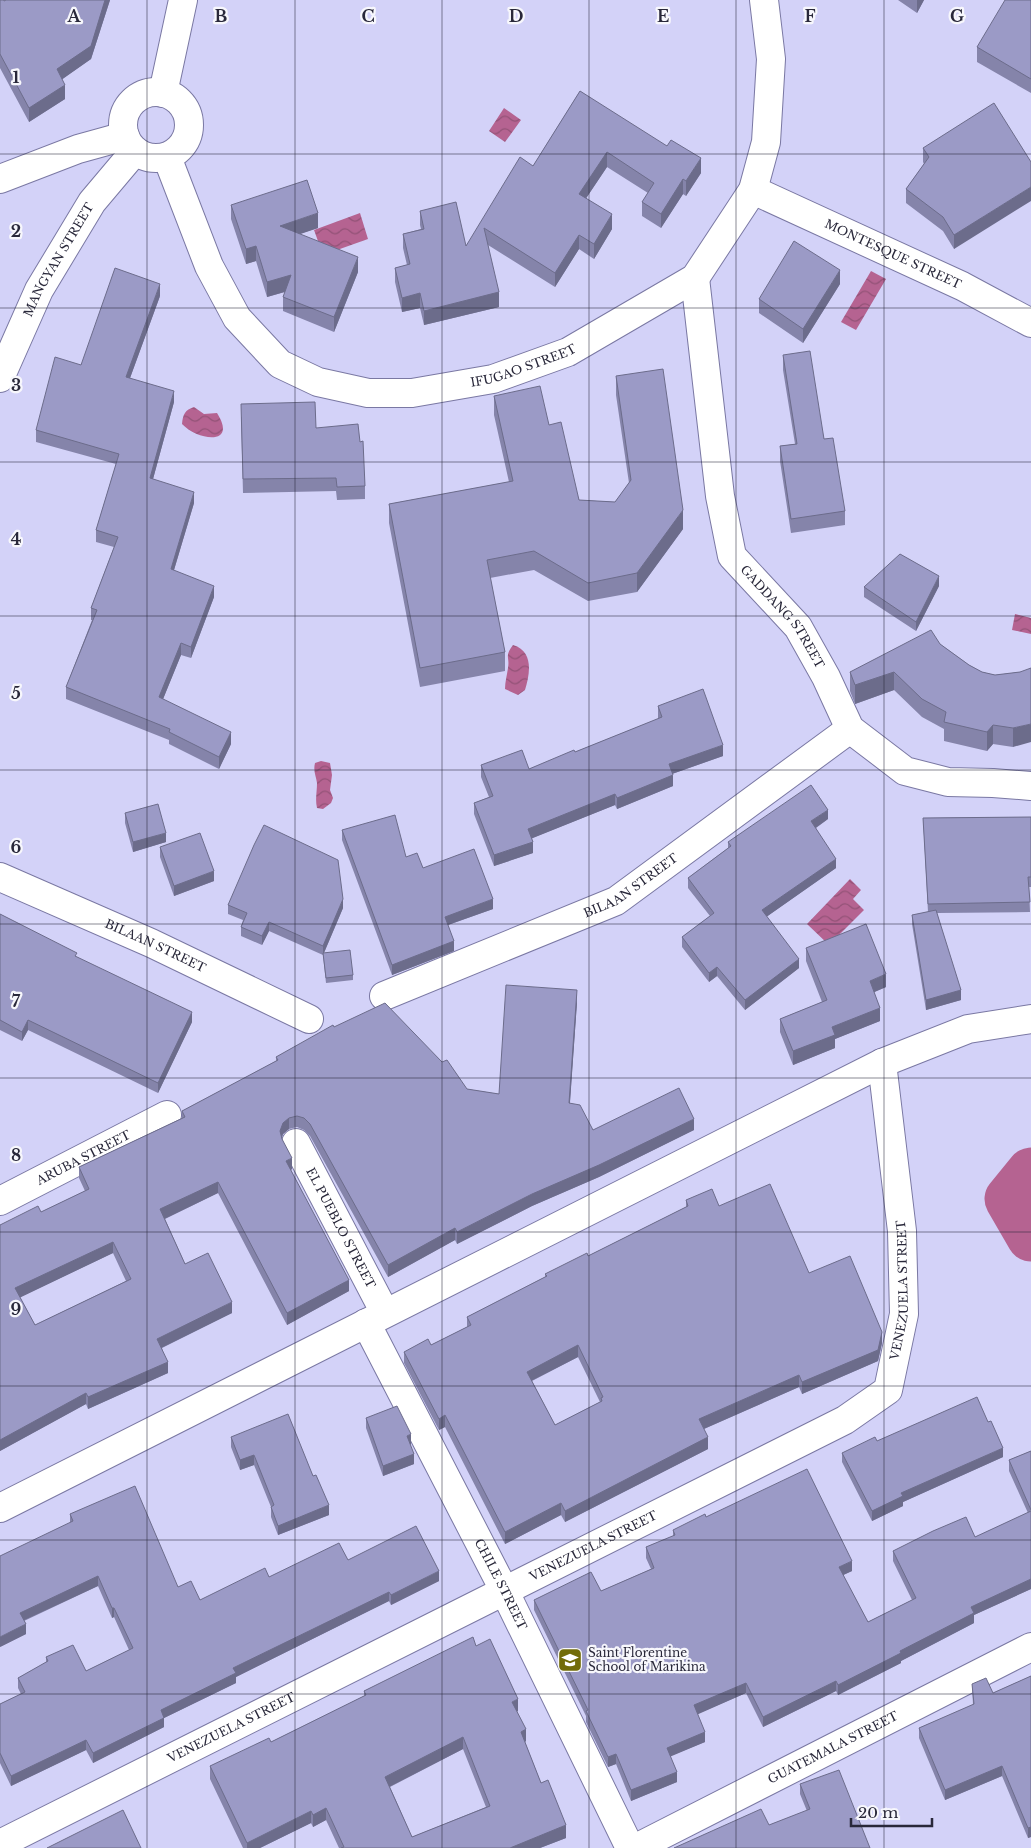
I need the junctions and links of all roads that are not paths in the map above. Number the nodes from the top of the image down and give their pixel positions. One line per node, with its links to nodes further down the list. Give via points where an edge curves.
1 (183, 0): 3 (street)
2 (764, 0): 7 (street, IFUGAO STREET, via 771,59 766,142)
3 (163, 93): 4 (street, via 143,94 134,99 124,116 123,126); 5 (street, via 181,104 189,123 184,144)
4 (130, 144): 5 (street, via 145,157); 6 (street, via 78,149); 10 (street, MANGYAN STREET, via 39,290)
5 (167, 156): 8 (street, IFUGAO STREET, via 209,266 237,318 280,364 318,382 368,393 412,393 493,379 568,352)
6 (0, 179)
7 (753, 190): 8 (street, IFUGAO STREET); 9 (street, MONTESQUE STREET, via 962,286)
8 (695, 278): 11 (street, GADDANG STREET, via 720,496 732,556 798,627 826,676)
9 (1031, 323)
10 (0, 378)
11 (850, 729): 12 (street, GADDANG STREET, via 905,771 948,782); 14 (street, BILAAN STREET, via 616,901)
12 (1031, 786)
13 (0, 877): 15 (street, BILAAN STREET, via 151,943)
14 (384, 996)
15 (309, 1019)
16 (1031, 1019): 17 (street, via 968,1029)
17 (882, 1064): 21 (street); 23 (street, VENEZUELA STREET, via 902,1231 904,1314 888,1390 845,1420)
18 (167, 1115): 20 (street, ARUBA STREET)
19 (296, 1143): 21 (street, EL PUEBLO STREET)
20 (0, 1202)
21 (375, 1318): 22 (street); 23 (street, CHILE STREET)
22 (0, 1508)
23 (506, 1592): 25 (street, VENEZUELA STREET); 26 (street, CHILE STREET)
24 (1031, 1647): 27 (street, GUATEMALA STREET)
25 (0, 1844)
26 (630, 1848)
27 (636, 1848)

